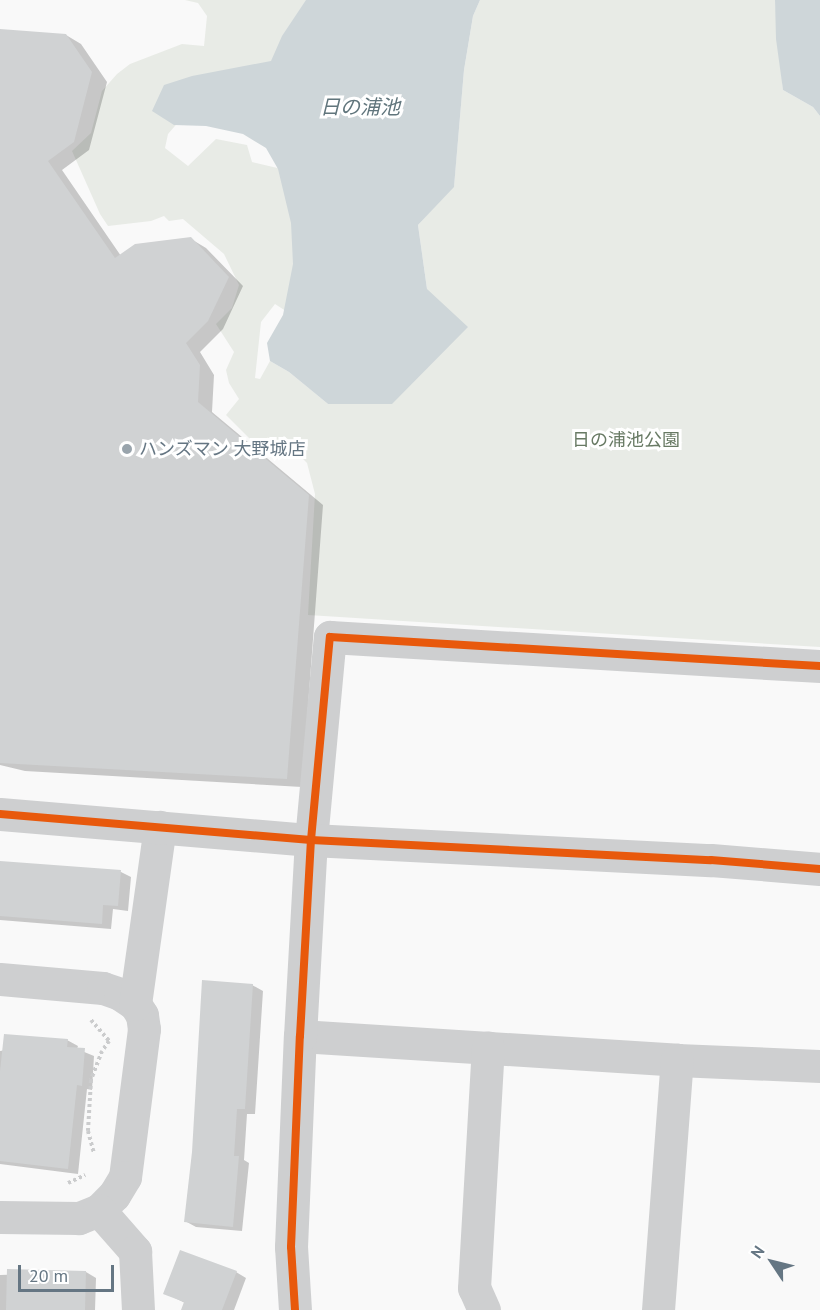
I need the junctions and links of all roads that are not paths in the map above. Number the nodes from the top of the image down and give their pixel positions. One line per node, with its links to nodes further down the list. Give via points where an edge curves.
1 (820, 666): 4 (street, via 330,638)
2 (0, 814): 3 (street)
3 (160, 827): 4 (street); 7 (street)
4 (311, 840): 5 (street); 8 (street)
5 (820, 869)
6 (0, 979): 7 (street, via 103,988)
7 (135, 1004): 12 (street, via 144,1029 125,1177)
8 (300, 1036): 9 (street); 15 (street, via 291,1247)
9 (488, 1047): 10 (street); 16 (street, via 474,1288)
10 (677, 1060): 11 (street); 17 (street)
11 (820, 1066)
12 (99, 1210): 13 (street, via 79,1218); 14 (street, via 135,1251)
13 (0, 1217)
14 (138, 1310)
15 (295, 1310)
16 (484, 1310)
17 (658, 1310)

